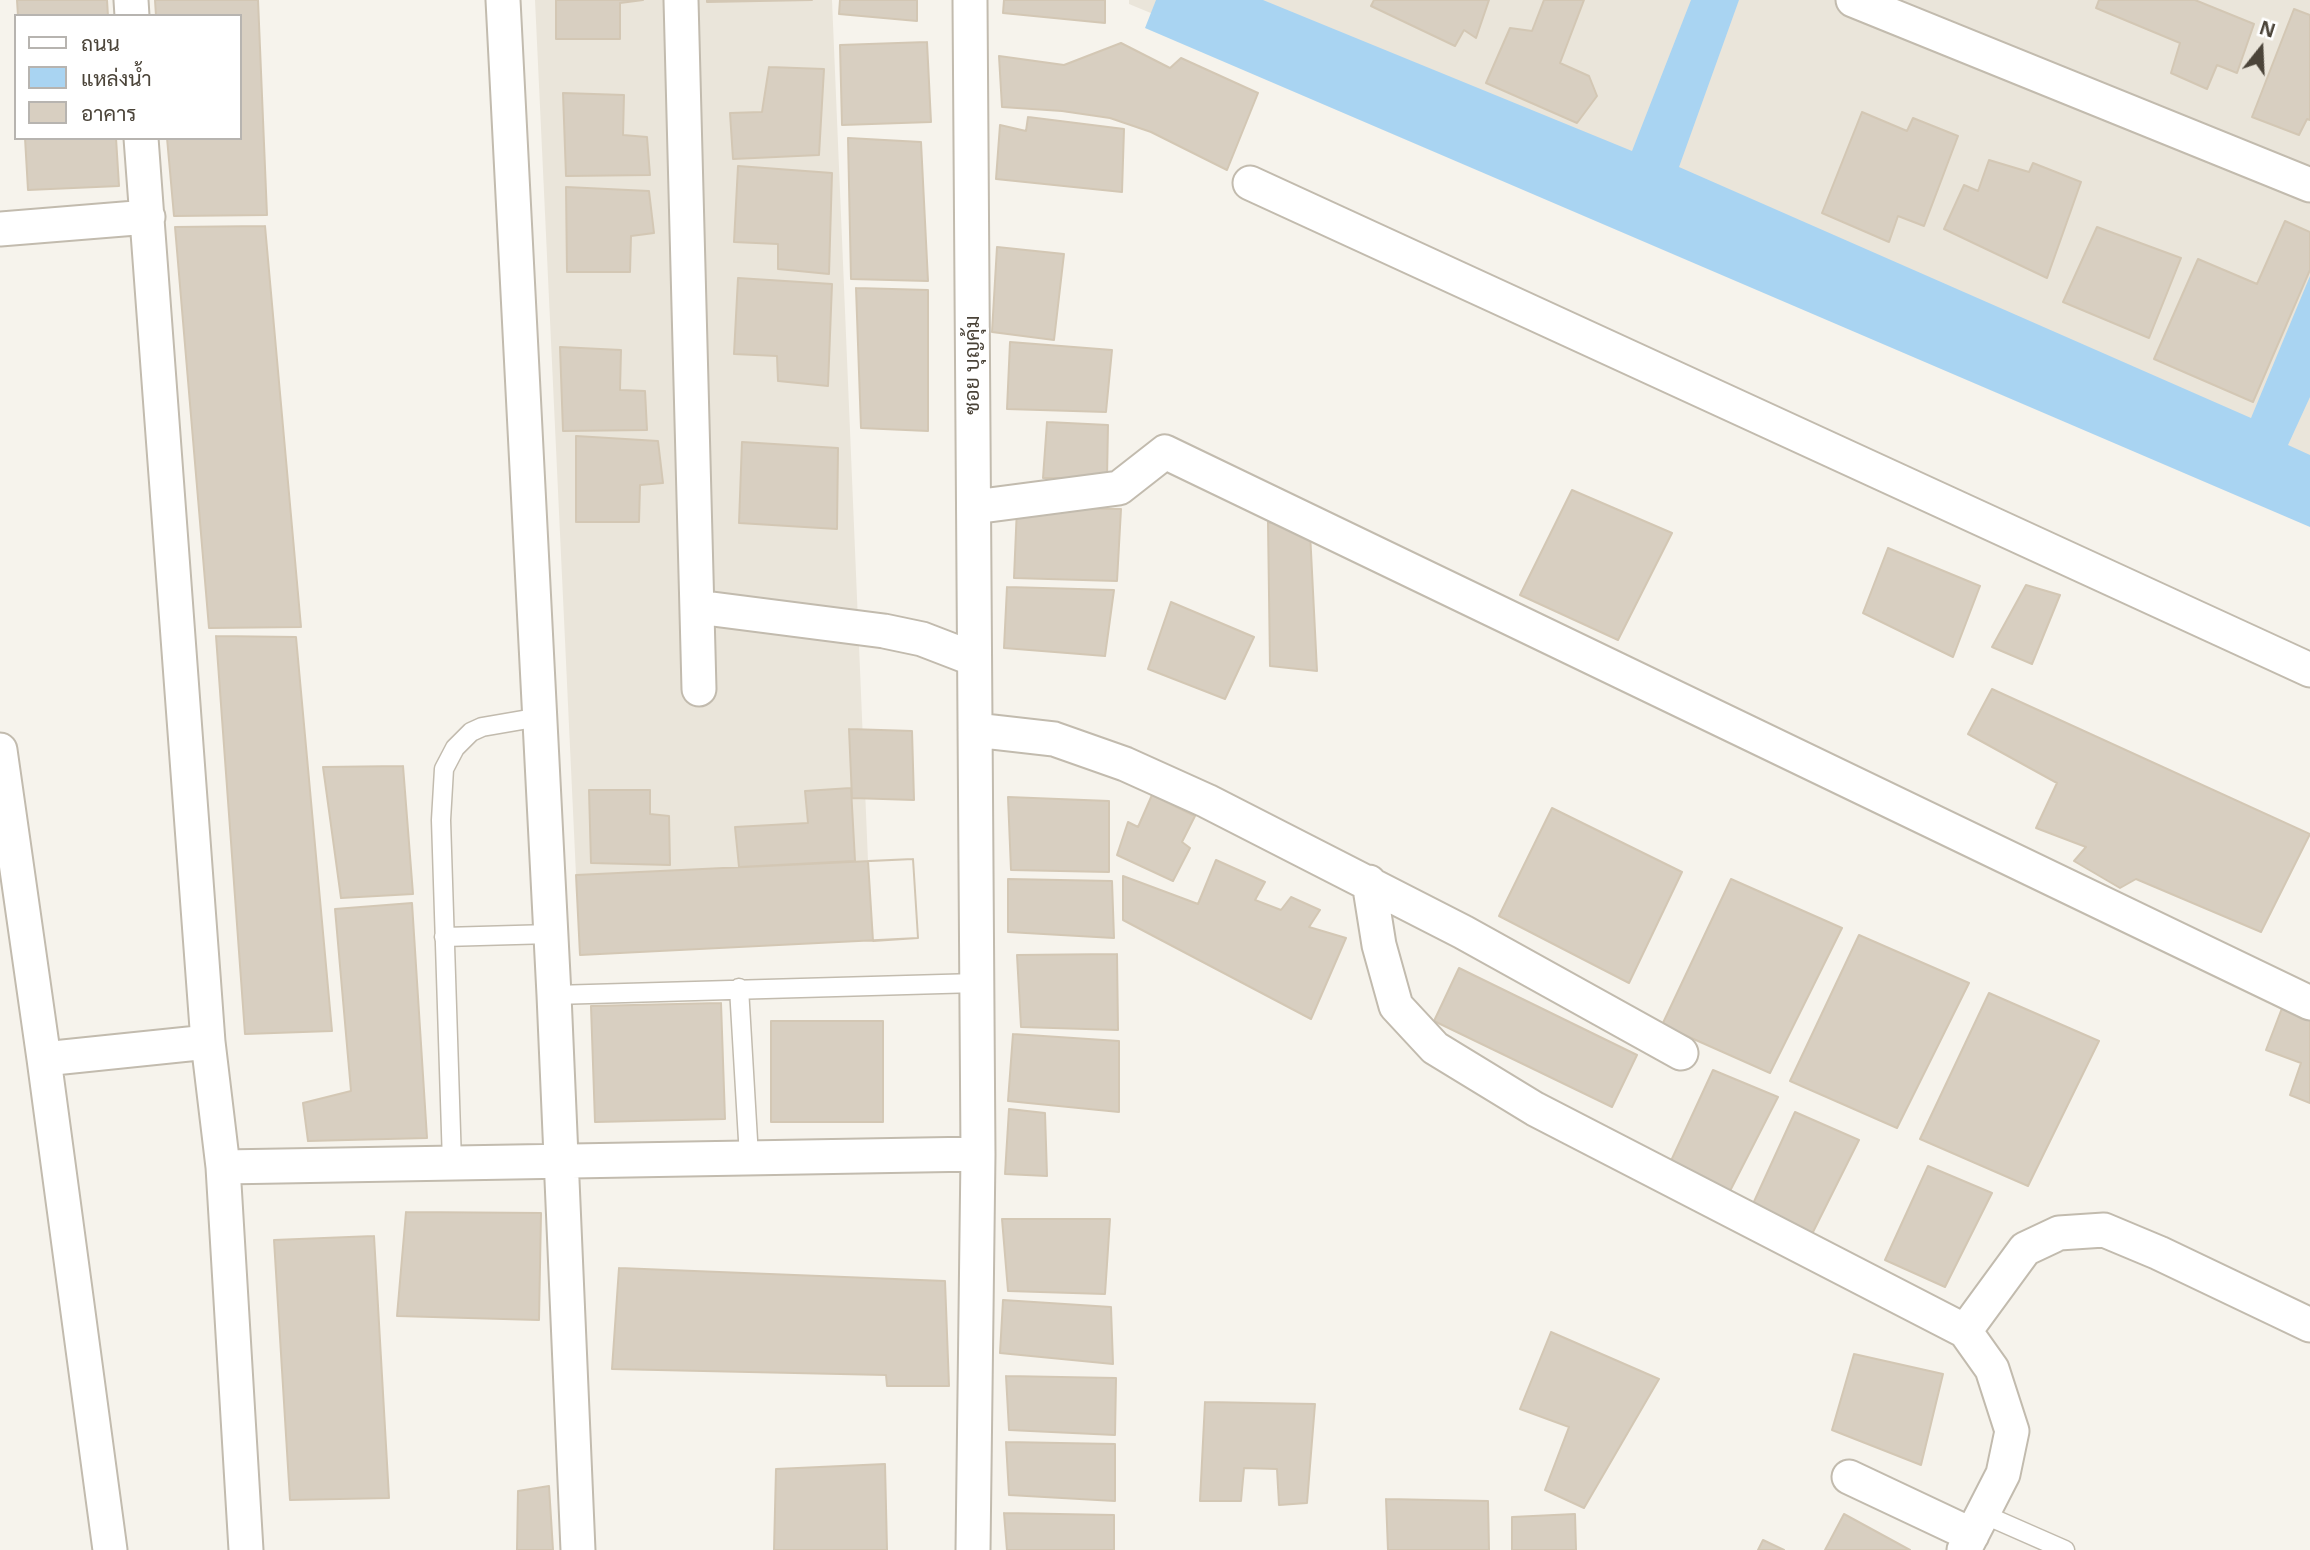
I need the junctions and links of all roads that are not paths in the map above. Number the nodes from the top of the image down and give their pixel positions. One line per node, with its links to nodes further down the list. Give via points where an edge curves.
1 (503, 0): 15 (street)
2 (681, 0): 11 (street)
3 (970, 0): 10 (street, ซอย บุญคุ้ม)
4 (1853, 0): 7 (street)
5 (141, 140): 8 (street)
6 (1250, 183): 13 (street)
7 (2310, 185)
8 (148, 217): 9 (street); 25 (street)
9 (0, 229)
10 (974, 507): 12 (street, ซอย บุญคุ้ม); 24 (street, via 1119,488 1165,452)
11 (697, 607): 12 (street, via 884,631 922,639); 14 (street)
12 (974, 659): 16 (street, ซอย บุญคุ้ม)
13 (2310, 670)
14 (699, 689)
15 (540, 717): 19 (street); 20 (lane, via 482,727 463,738 447,759 440,820)
16 (975, 730): 18 (street, via 1054,739 1125,764); 21 (street, ซอย บุญคุ้ม)
17 (0, 750): 27 (street)
18 (1369, 882): 26 (street); 34 (street, via 1379,945 1396,1006 1436,1048 1535,1109)
19 (551, 934): 20 (lane); 23 (street)
20 (444, 937): 31 (lane)
21 (977, 983): 22 (lane); 28 (street, ซอย บุญคุ้ม)
22 (739, 988): 23 (lane); 29 (lane)
23 (554, 995): 30 (street)
24 (2310, 1003)
25 (208, 1042): 27 (street); 32 (street)
26 (1681, 1053)
27 (44, 1059): 37 (street)
28 (978, 1154): 29 (street); 40 (street, ซอย บุญคุ้ม)
29 (749, 1157): 30 (street)
30 (562, 1162): 31 (street); 39 (street)
31 (452, 1163): 32 (street)
32 (223, 1167): 38 (street)
33 (2310, 1325): 34 (street, via 2104,1230 2059,1233 2025,1249)
34 (1965, 1331): 36 (street, via 1992,1369 2012,1431 2003,1474)
35 (1849, 1477): 36 (street)
36 (1973, 1533): 41 (lane)
37 (110, 1550)
38 (246, 1550)
39 (578, 1550)
40 (973, 1550)
41 (2065, 1550)

